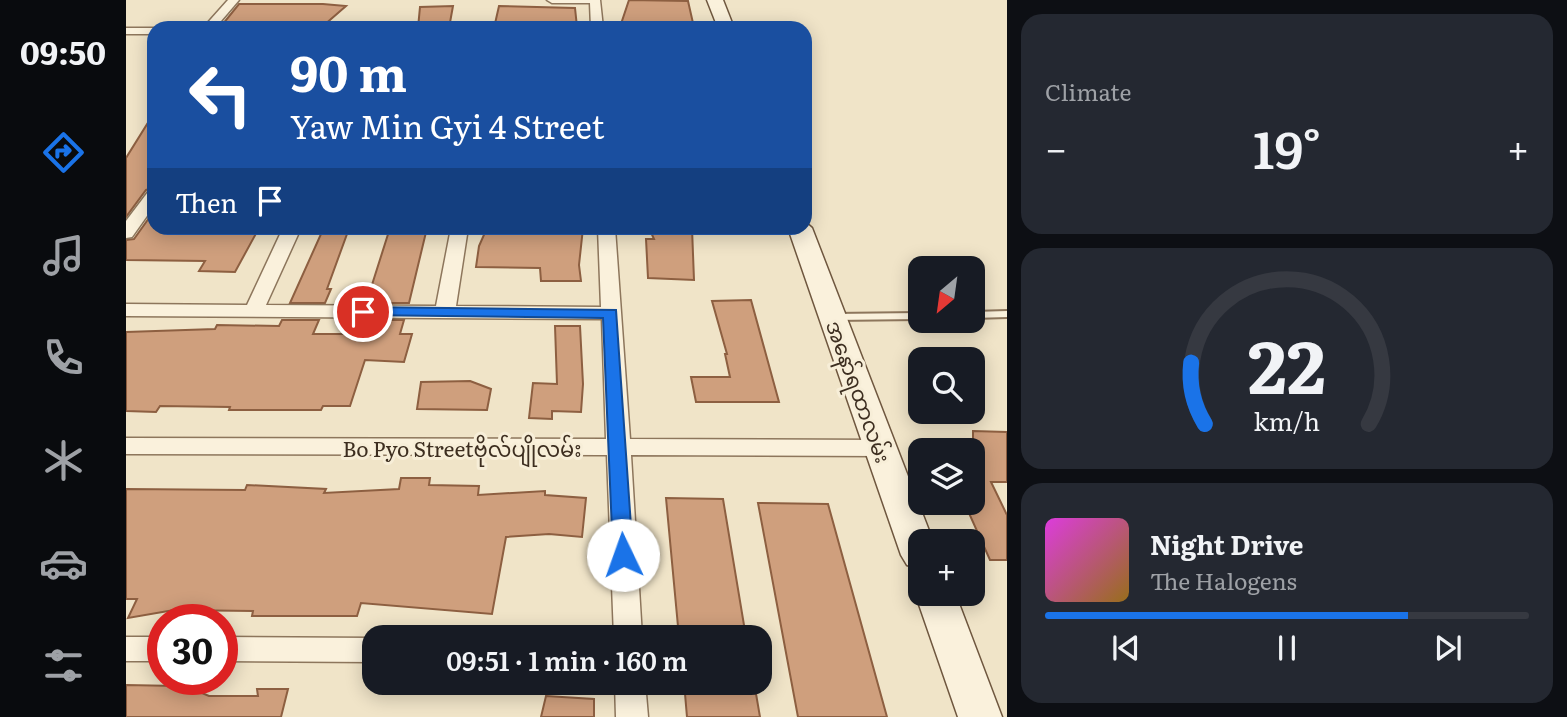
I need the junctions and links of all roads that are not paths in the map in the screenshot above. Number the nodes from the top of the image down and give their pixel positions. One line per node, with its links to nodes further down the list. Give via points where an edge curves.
1 (234, 0): 5 (street)
2 (552, 0): 3 (street)
3 (595, 0): 6 (street)
4 (715, 0): 7 (main road)
5 (215, 21)
6 (596, 21)
7 (723, 21)
8 (126, 31): 9 (street)
9 (147, 31)
10 (147, 204): 11 (street)
11 (126, 233)
12 (289, 235): 17 (street)
13 (459, 235): 18 (street)
14 (607, 235): 19 (street)
15 (803, 235): 23 (main road, အနော်ရထာလမ်း)
16 (126, 310): 17 (street)
17 (254, 311): 18 (street)
18 (445, 312): 19 (street)
19 (611, 313): 25 (street)
20 (1007, 314): 21 (lane)
21 (985, 315)
22 (908, 316): 23 (lane)
23 (833, 317): 26 (main road, အနော်ရထာလမ်း)
24 (126, 446): 25 (street, Bo Pyo Streetဗိုလ်ပျိုလမ်း)
25 (618, 447): 26 (street, Bo Pyo Streetဗိုလ်ပျိုလမ်း); 29 (street)
26 (881, 448): 27 (main road, အနော်ရထာလမ်း)
27 (911, 529)
28 (940, 606): 36 (main road)
29 (627, 625)
30 (126, 649): 31 (street)
31 (147, 649)
32 (238, 649): 33 (street)
33 (362, 650)
34 (631, 695): 35 (street)
35 (632, 717)
36 (980, 717)

